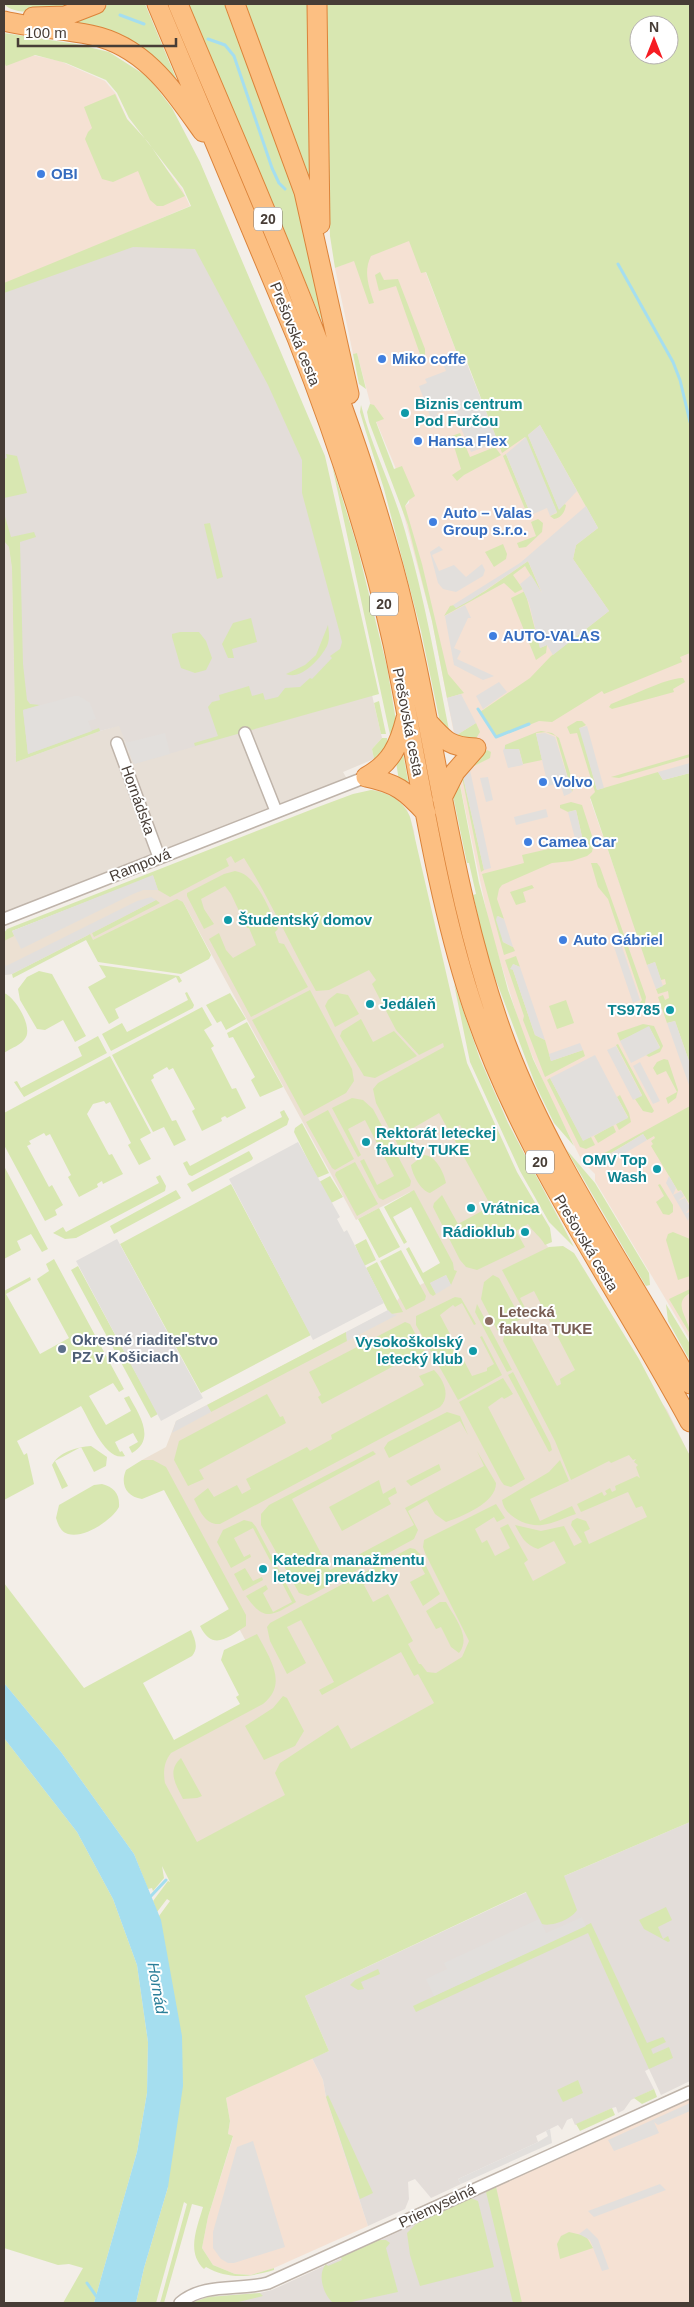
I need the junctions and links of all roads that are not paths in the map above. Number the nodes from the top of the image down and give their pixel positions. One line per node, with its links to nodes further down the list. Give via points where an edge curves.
1 (96, 4): 6 (highway, via 81,12 56,17 28,16)
2 (157, 4): 8 (highway, Prešovská cesta / 20)
3 (178, 4): 10 (highway, Prešovská cesta / 20, via 315,331)
4 (236, 4): 9 (highway, via 304,192)
5 (317, 4): 9 (highway)
6 (4, 10)
7 (4, 21): 8 (highway, via 91,35 138,56 161,75)
8 (224, 162): 11 (highway, Prešovská cesta / 20, via 337,444 377,578)
9 (320, 260): 10 (highway, via 351,402)
10 (354, 437): 12 (highway, Prešovská cesta / 20, via 395,572)
11 (407, 715): 15 (highway, via 396,750 378,771); 18 (highway, Prešovská cesta / 20)
12 (428, 722): 16 (highway, Prešovská cesta / 20); 16 (highway, via 449,744 476,748 458,767)
13 (245, 733): 17 (street)
14 (117, 743): 19 (street, Hornádska)
15 (366, 777): 17 (street, Rampová); 18 (highway, via 390,782)
16 (442, 798): 21 (highway, Prešovská cesta / 20, via 478,960 522,1082 572,1181)
17 (276, 811): 19 (street, Rampová)
18 (426, 813): 22 (highway, Prešovská cesta / 20, via 461,969 478,1023 508,1096 564,1207)
19 (159, 857): 20 (street, Rampová)
20 (4, 919)
21 (690, 1384)
22 (690, 1422)
23 (690, 2092): 24 (street, Priemyselná, via 268,2283 205,2291)
24 (180, 2303)

